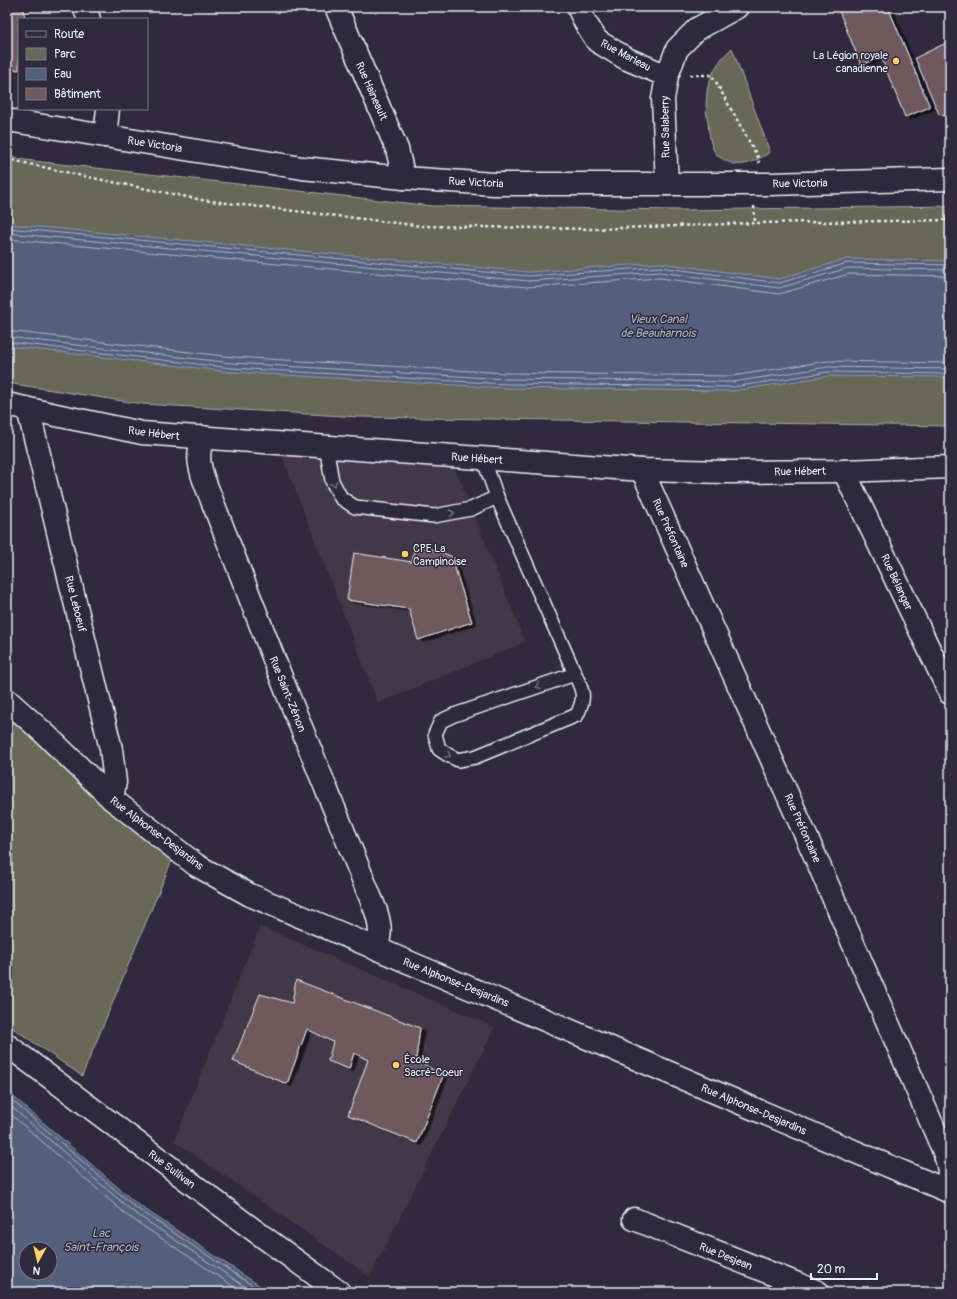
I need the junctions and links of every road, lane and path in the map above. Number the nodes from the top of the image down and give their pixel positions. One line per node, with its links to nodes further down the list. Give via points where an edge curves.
1 (84, 7): 5 (street)
2 (336, 7): 13 (street, Rue Haineault, via 397,149)
3 (578, 7): 7 (street, Rue Marleau, via 597,41)
4 (737, 7): 7 (street, Rue Salaberry, via 692,34 677,49)
5 (89, 18)
6 (712, 75): 11 (path)
7 (667, 76): 15 (street, Rue Salaberry, via 663,99)
8 (108, 110): 10 (street)
9 (7, 120): 10 (street, Rue Victoria)
10 (105, 136): 13 (street, Rue Victoria, via 302,168)
11 (759, 159)
12 (7, 160): 16 (path, via 202,200 422,226 594,229)
13 (404, 178): 15 (street, Rue Victoria, via 494,184)
14 (950, 179): 15 (street, Rue Victoria)
15 (667, 184)
16 (950, 220)
17 (7, 404): 18 (street, Rue Hébert)
18 (28, 409): 19 (street, Rue Hébert, via 142,433); 29 (street, Rue Leboeuf, via 111,749 116,782)
19 (202, 437): 20 (street, Rue Hébert); 30 (street, Rue Saint-Zénon, via 199,464 204,480 376,911 380,923)
20 (326, 446): 21 (street, Rue Hébert); 25 (lane, one-way to 25, via 332,481 341,498 355,507 434,516 471,509)
21 (483, 458): 23 (street, Rue Hébert); 25 (lane)
22 (950, 466): 24 (street, Rue Hébert)
23 (642, 470): 24 (street, Rue Hébert); 32 (street, Rue Préfontaine, via 942,1147 948,1162)
24 (844, 471): 27 (street, Rue Bélanger)
25 (497, 497): 26 (lane)
26 (575, 674): 26 (lane, one-way to 26, via 454,715 441,722 435,734 439,749 458,760 475,757 578,715 583,693)
27 (950, 693)
28 (7, 700): 29 (street, Rue Alphonse-Desjardins)
29 (112, 800): 30 (street, Rue Alphonse-Desjardins, via 196,865 250,895)
30 (376, 949): 32 (street, Rue Alphonse-Desjardins)
31 (7, 1045): 34 (street, Rue Sullivan)
32 (948, 1191)
33 (634, 1219): 35 (street, Rue Desjean)
34 (339, 1292)
35 (818, 1292)

